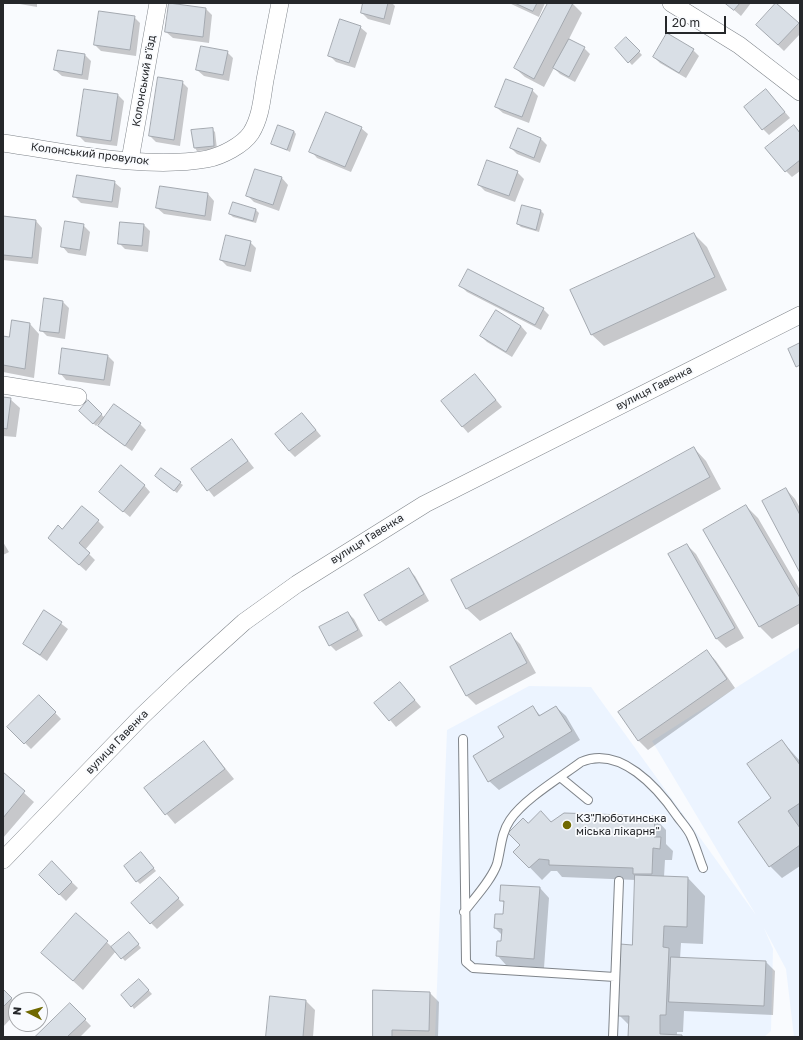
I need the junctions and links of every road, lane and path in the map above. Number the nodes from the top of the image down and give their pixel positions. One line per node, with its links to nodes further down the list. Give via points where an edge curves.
1 (158, 3): 6 (street, Колонський в'їзд)
2 (280, 3): 6 (street, Колонський провулок, via 259,115 250,133 241,143 208,159 160,162)
3 (671, 3): 4 (street, via 739,45)
4 (800, 92)
5 (3, 143): 6 (street, Колонський провулок)
6 (130, 160)
7 (800, 315): 13 (street, вулиця Гавенка, via 425,504 297,584 244,622 183,677)
8 (3, 385): 9 (street)
9 (78, 397)
10 (463, 739): 16 (lane)
11 (560, 777): 12 (lane); 14 (lane, via 589,758 602,757 619,762 643,776 663,796 690,835); 16 (lane, via 521,807 510,820 503,832 497,863 491,876)
12 (588, 800)
13 (3, 860)
14 (703, 868)
15 (619, 881): 17 (lane)
16 (464, 912): 17 (lane, via 466,962 473,968)
17 (615, 977): 18 (lane)
18 (613, 1037)

